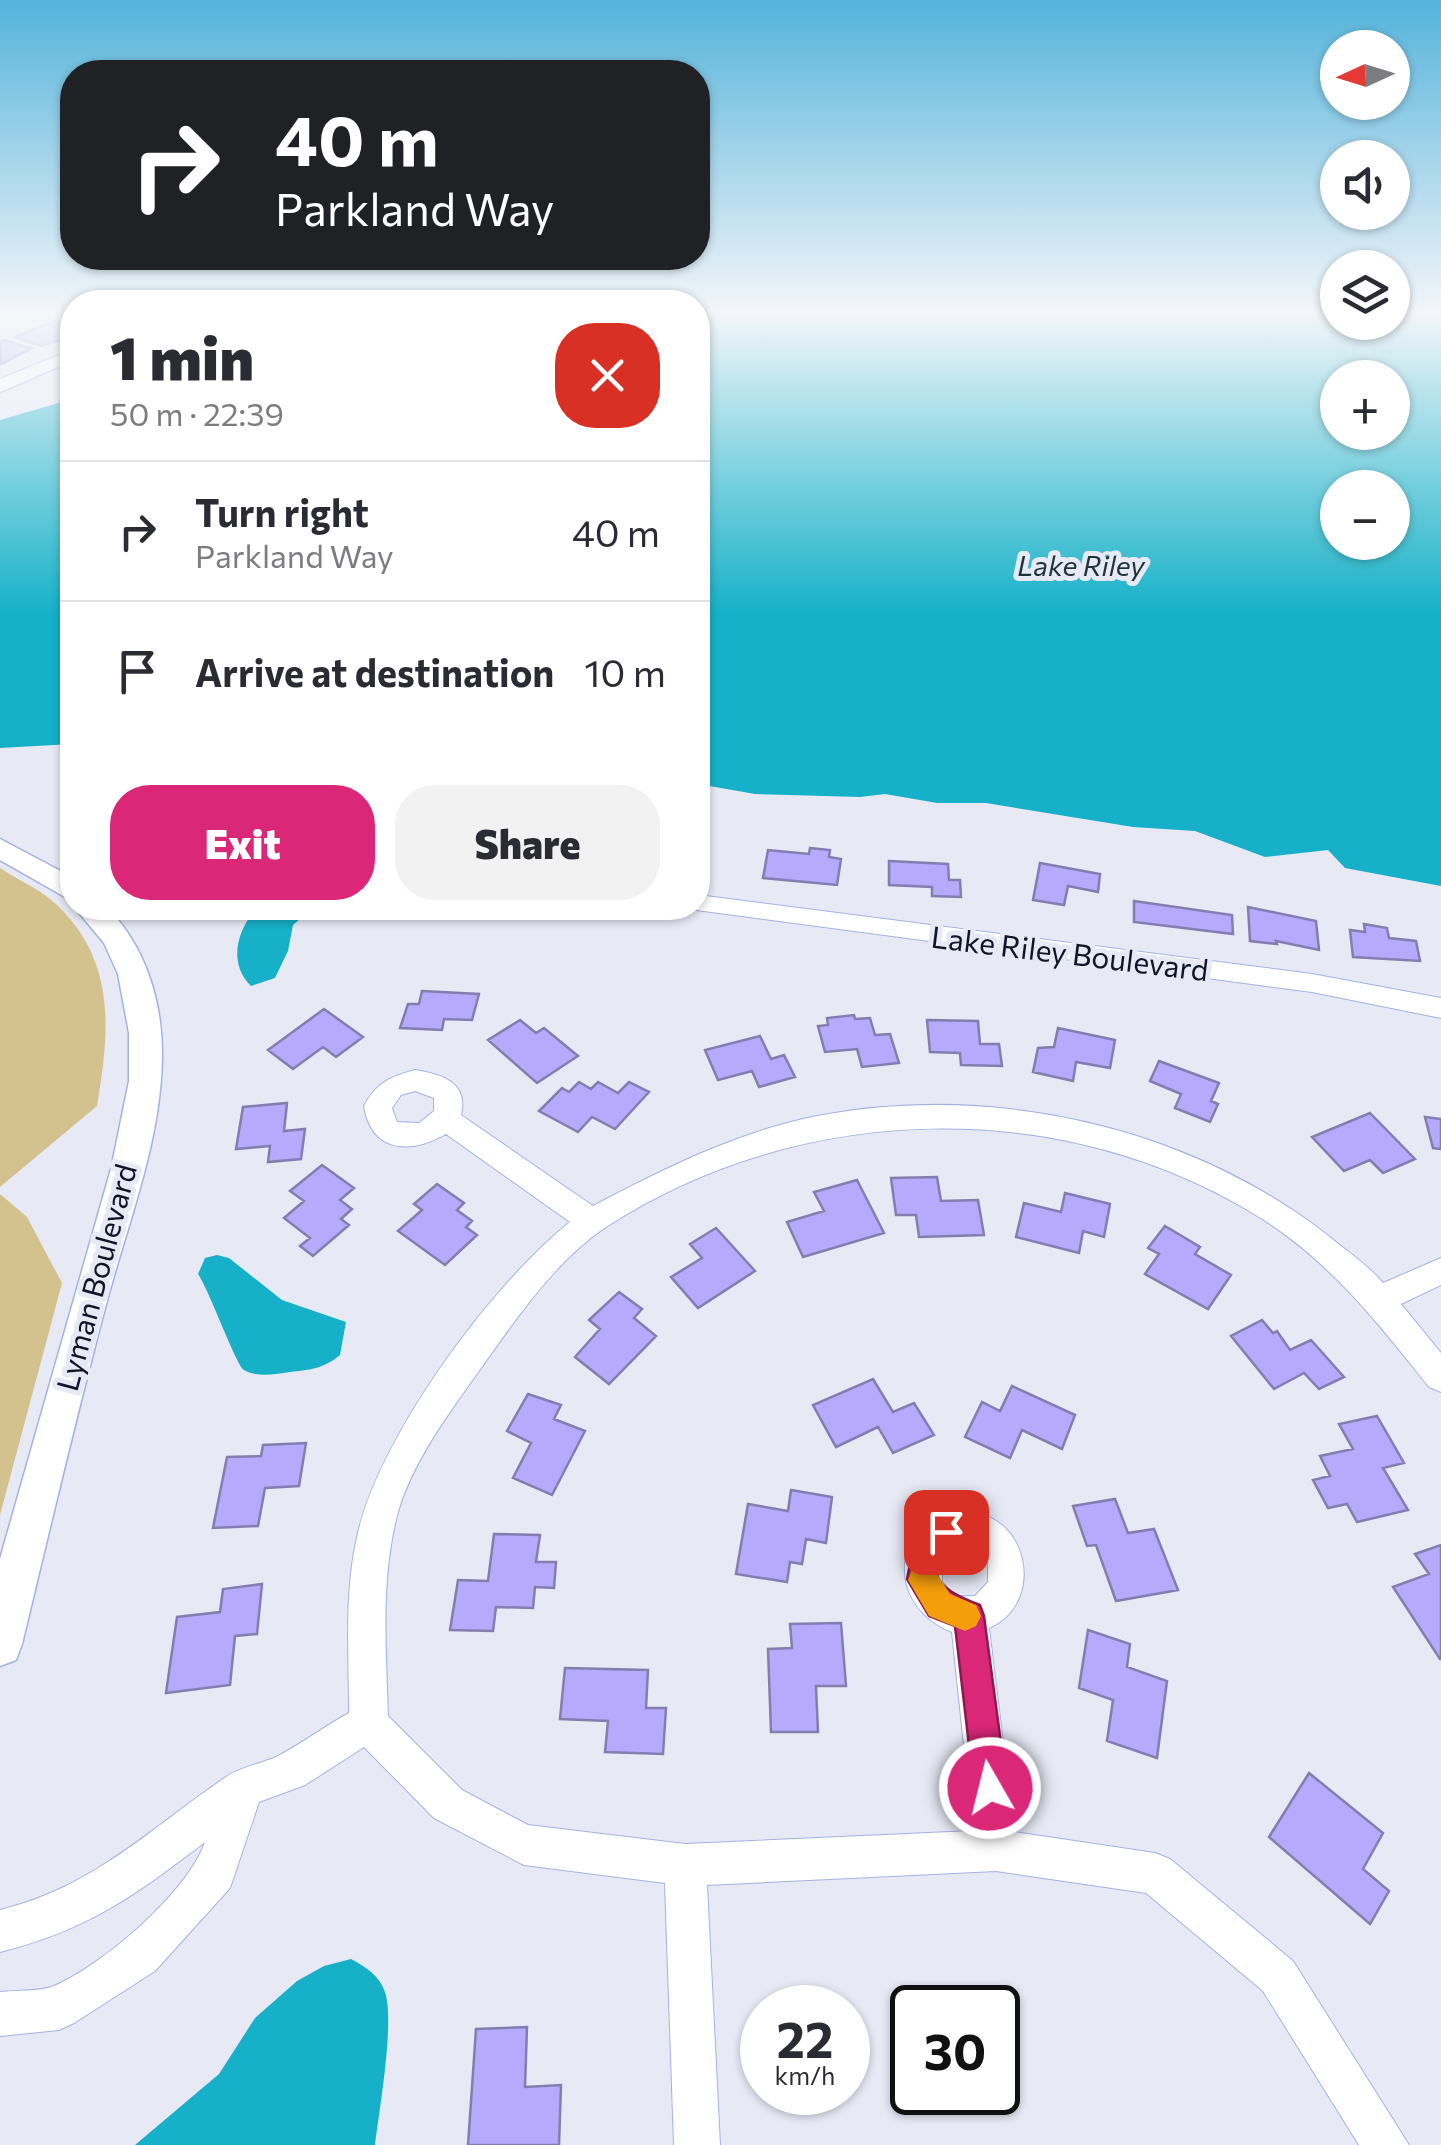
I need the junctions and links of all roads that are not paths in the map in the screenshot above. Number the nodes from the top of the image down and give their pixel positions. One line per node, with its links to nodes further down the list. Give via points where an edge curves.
1 (0, 848): 2 (street)
2 (60, 881)
3 (710, 905): 5 (street, Lake Riley Boulevard, via 1312,983)
4 (105, 920): 12 (street, Lyman Boulevard, via 120,940 140,996 146,1053 140,1116)
5 (1441, 1008)
6 (446, 1119): 7 (street)
7 (592, 1221): 9 (street, via 710,1158 784,1135 888,1117 975,1113 1106,1133 1192,1166 1305,1230); 13 (street, via 548,1264 457,1378 392,1481 371,1556)
8 (1441, 1271): 9 (street)
9 (1381, 1298): 10 (street)
10 (1441, 1377)
11 (969, 1616): 15 (street)
12 (0, 1644)
13 (369, 1724): 14 (street, via 291,1771); 16 (street, via 448,1804 524,1845)
14 (244, 1788): 17 (street, via 129,1874 56,1917); 18 (street, via 215,1873 140,1956 59,2008)
15 (996, 1850): 16 (street); 20 (street, via 1155,1874 1278,1976)
16 (685, 1865): 19 (street)
17 (0, 1931)
18 (0, 2014)
19 (698, 2145)
20 (1386, 2145)

